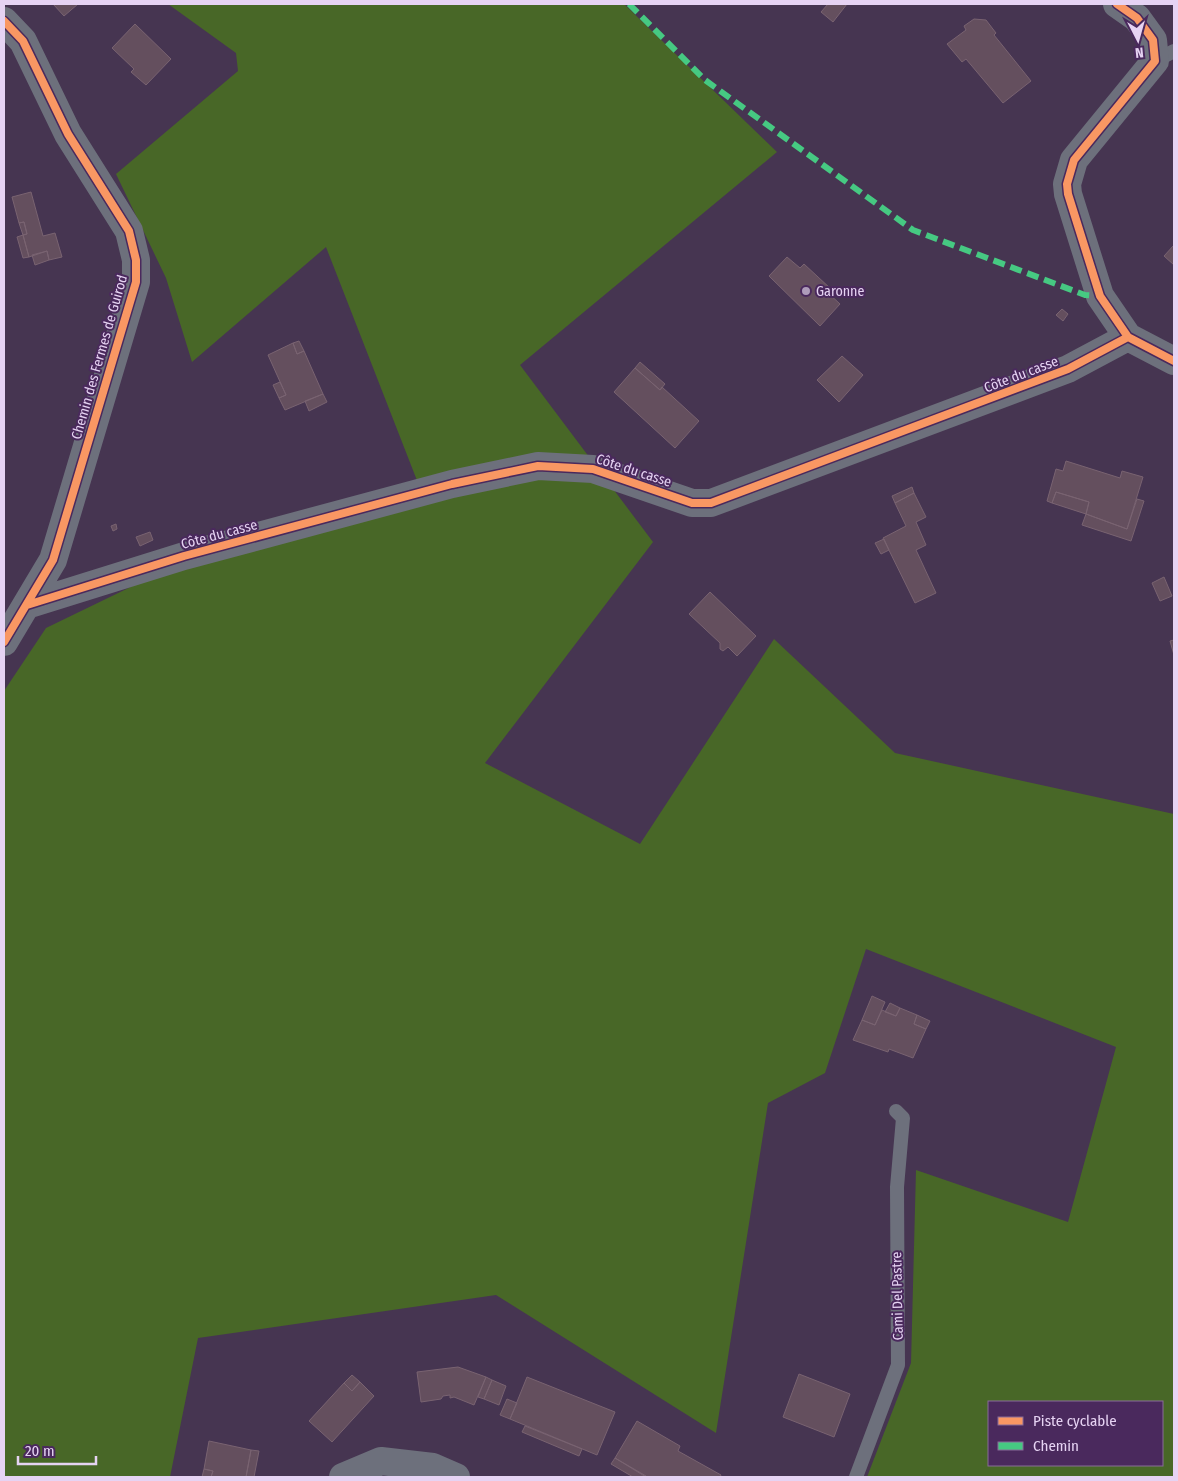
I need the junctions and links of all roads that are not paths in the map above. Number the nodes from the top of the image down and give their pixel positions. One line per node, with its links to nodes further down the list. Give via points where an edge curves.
1 (1117, 4): 3 (street, via 1137,18)
2 (4, 21): 6 (street, Chemin des Fermes de Guirod, via 23,42 68,134 129,231 136,260 136,282 53,560)
3 (1165, 56): 4 (street, via 1074,160 1067,184 1074,218 1100,296)
4 (1128, 337): 5 (street); 6 (street, Côte du casse, via 1068,369 711,503 692,503 593,469 538,466 452,484 204,551)
5 (1174, 361)
6 (27, 605): 7 (street, Chemin des Fermes de Guirod)
7 (4, 642)
8 (896, 1111): 11 (lane, Cami Del Pastre, via 903,1118 897,1187 898,1365)
9 (343, 1477): 10 (street, via 381,1461 433,1467)
10 (456, 1477)
11 (856, 1477)

